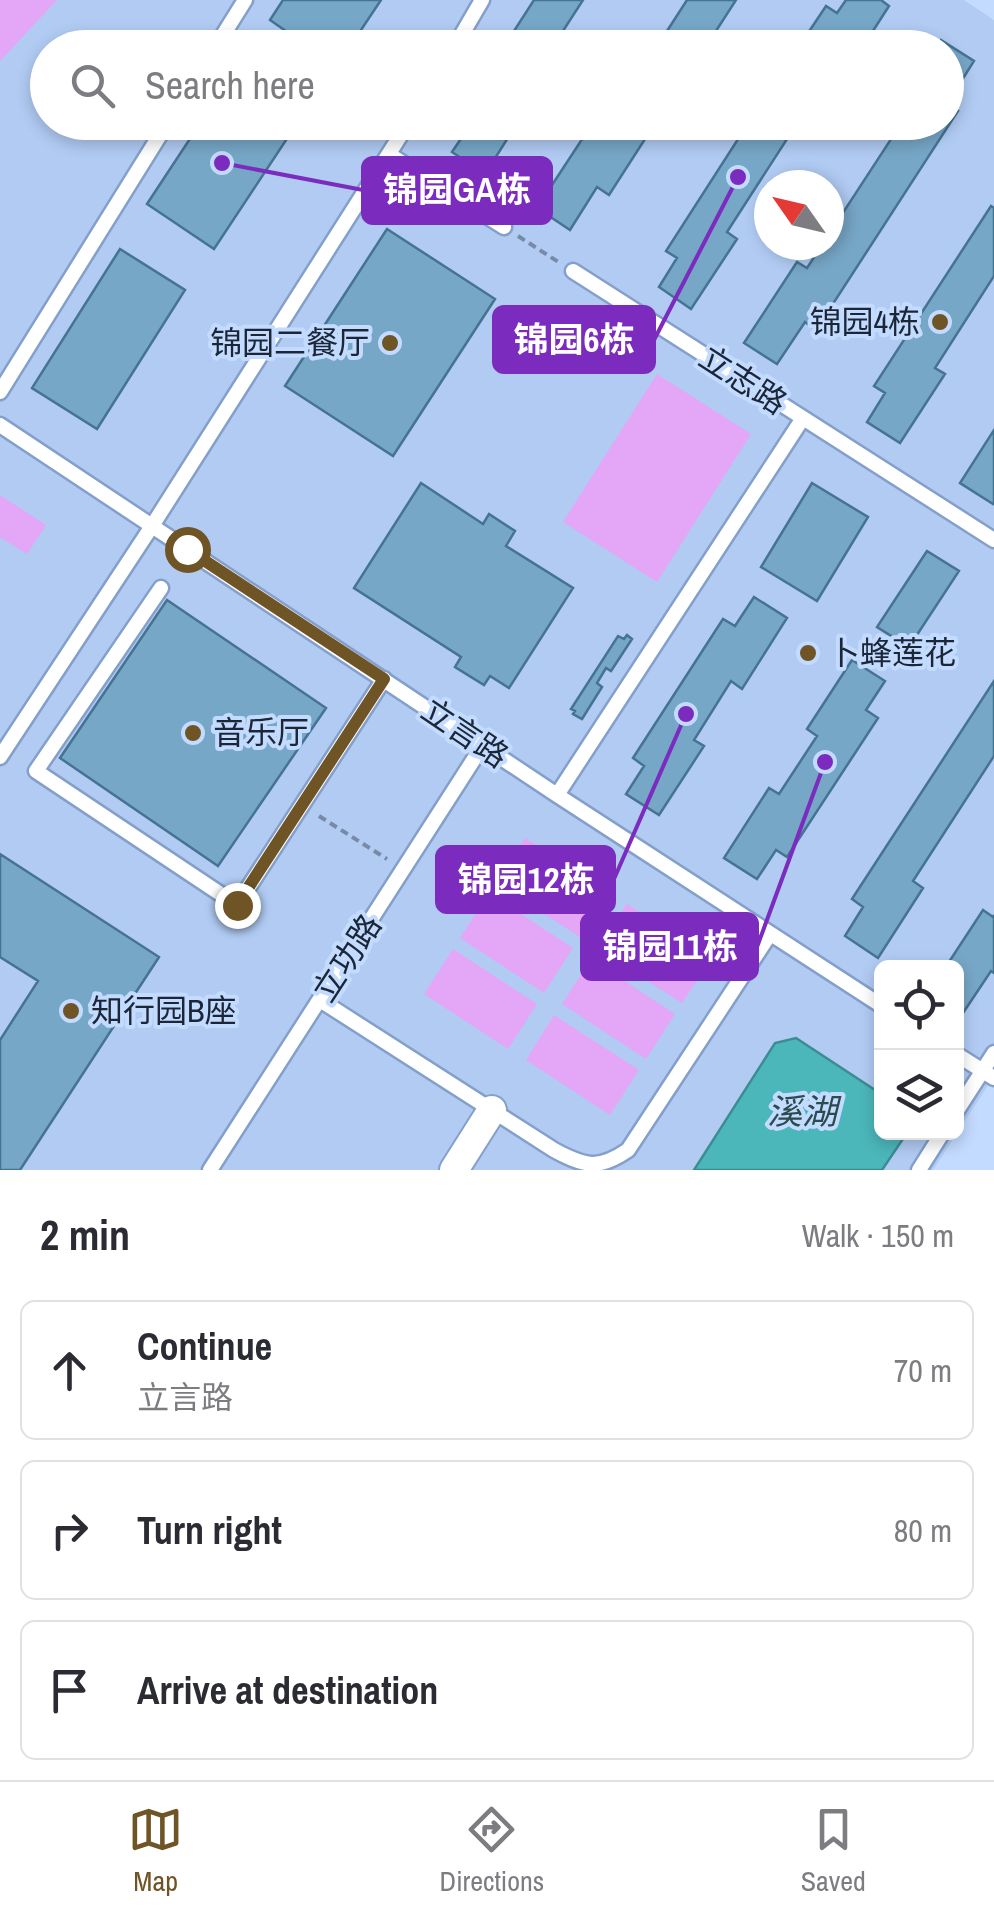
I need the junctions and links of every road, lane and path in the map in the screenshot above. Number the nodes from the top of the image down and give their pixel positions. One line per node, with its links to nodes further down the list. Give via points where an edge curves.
1 (244, 0): 3 (lane)
2 (482, 0): 4 (lane)
3 (226, 30)
4 (464, 30)
5 (157, 140): 10 (lane)
6 (399, 140): 7 (lane)
7 (390, 154): 8 (lane); 13 (lane)
8 (504, 227): 9 (path)
9 (572, 271): 11 (lane, 立志路)
10 (0, 392)
11 (802, 418): 14 (lane, 立志路); 19 (lane)
12 (0, 425): 13 (lane, 立言路)
13 (152, 526): 16 (lane, 立言路); 18 (lane)
14 (994, 540)
15 (161, 588): 20 (lane, via 36,771 237,905)
16 (384, 679): 17 (lane, 立言路); 20 (lane)
17 (483, 745): 19 (lane, 立言路); 21 (lane, 立功路)
18 (0, 757)
19 (557, 795): 22 (lane, 立言路)
20 (303, 806): 21 (path)
21 (404, 870): 23 (lane, 立功路)
22 (770, 934): 24 (lane, 立言路); 29 (lane, via 614,1163 595,1168 576,1162)
23 (320, 1000): 29 (lane); 31 (lane, 立功路)
24 (874, 1001)
25 (994, 1053): 27 (lane)
26 (964, 1059): 27 (lane)
27 (988, 1075): 28 (lane)
28 (964, 1103)
29 (492, 1110): 32 (street)
30 (938, 1140): 33 (lane)
31 (210, 1170)
32 (454, 1170)
33 (918, 1170)

